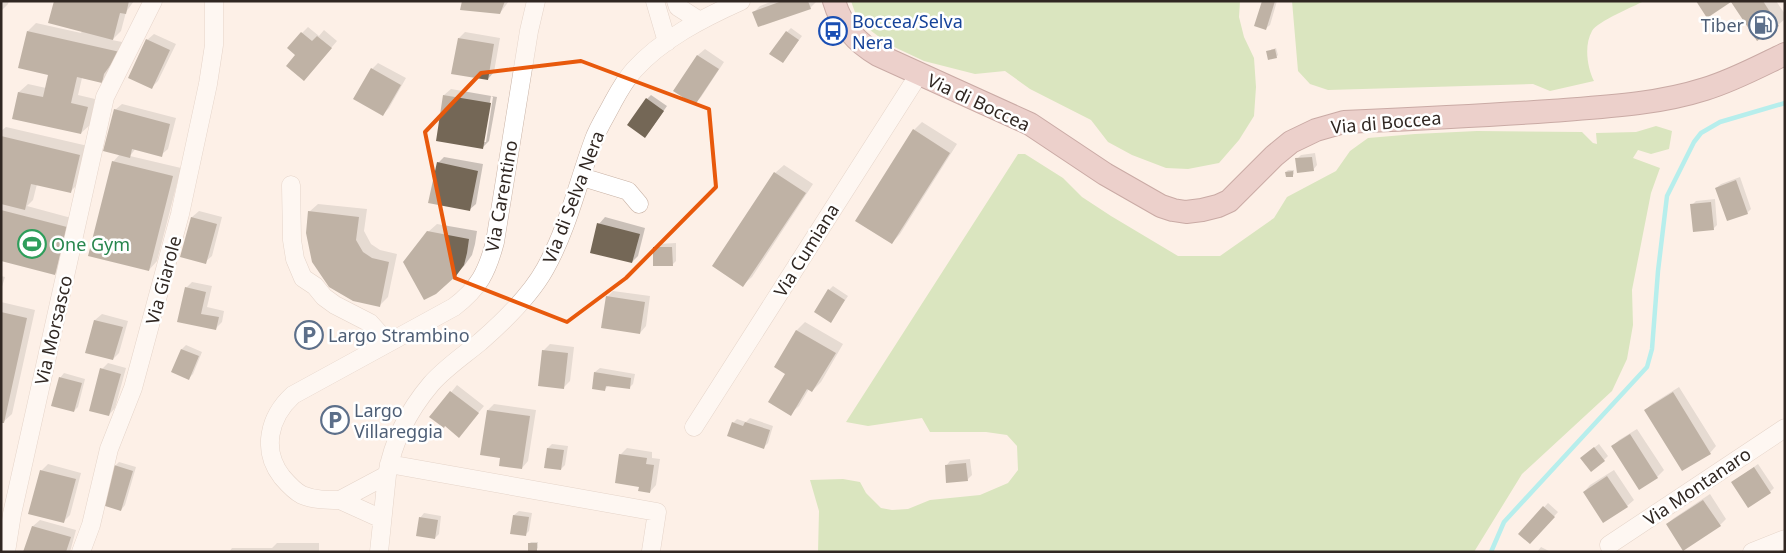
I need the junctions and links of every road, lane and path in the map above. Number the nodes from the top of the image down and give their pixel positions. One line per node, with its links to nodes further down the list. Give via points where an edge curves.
1 (153, 1): 21 (street, Via Morsasco, via 105,97)
2 (214, 1): 26 (street, Via Giarole, via 214,45 208,84 180,214 133,388 109,449 91,525)
3 (536, 1): 15 (street, Via Carentino, via 489,263 478,284 463,300)
4 (655, 1): 9 (street)
5 (676, 1): 8 (street, via 678,7)
6 (741, 1): 8 (street, Via di Selva Nera)
7 (834, 1): 11 (main road, Via di Boccea, via 839,16 859,42 878,55)
8 (700, 20): 9 (street, Via di Selva Nera)
9 (667, 42): 12 (street, Via di Selva Nera, via 633,70 620,90 595,138)
10 (1785, 54): 11 (main road, Via di Boccea, via 1727,82 1643,102 1480,116 1344,122 1325,126 1307,133 1280,151 1229,201 1186,212 1161,206 1105,174 1030,124)
11 (919, 74): 16 (street, Via Cumiana)
12 (582, 177): 14 (street, via 628,190); 18 (street, Via di Selva Nera, via 544,270 504,319 432,383 400,431)
13 (291, 184): 15 (street, via 292,240 295,259 304,278 335,305 370,323)
14 (639, 204)
15 (388, 343): 19 (street, Via Carentino, via 293,395 283,404 273,422 270,454 288,485 311,498)
16 (694, 427)
17 (1785, 428): 23 (street, Via Montanaro)
18 (388, 469): 19 (street); 20 (street, Via di Selva Nera); 24 (street, via 657,512)
19 (340, 500): 20 (street, Via Carentino)
20 (382, 520): 27 (street, Via di Selva Nera)
21 (5, 530): 25 (street, Via Morsasco)
22 (1785, 539): 28 (street)
23 (1609, 545)
24 (651, 551)
25 (6, 552)
26 (81, 552)
27 (379, 552)
28 (1752, 552)

